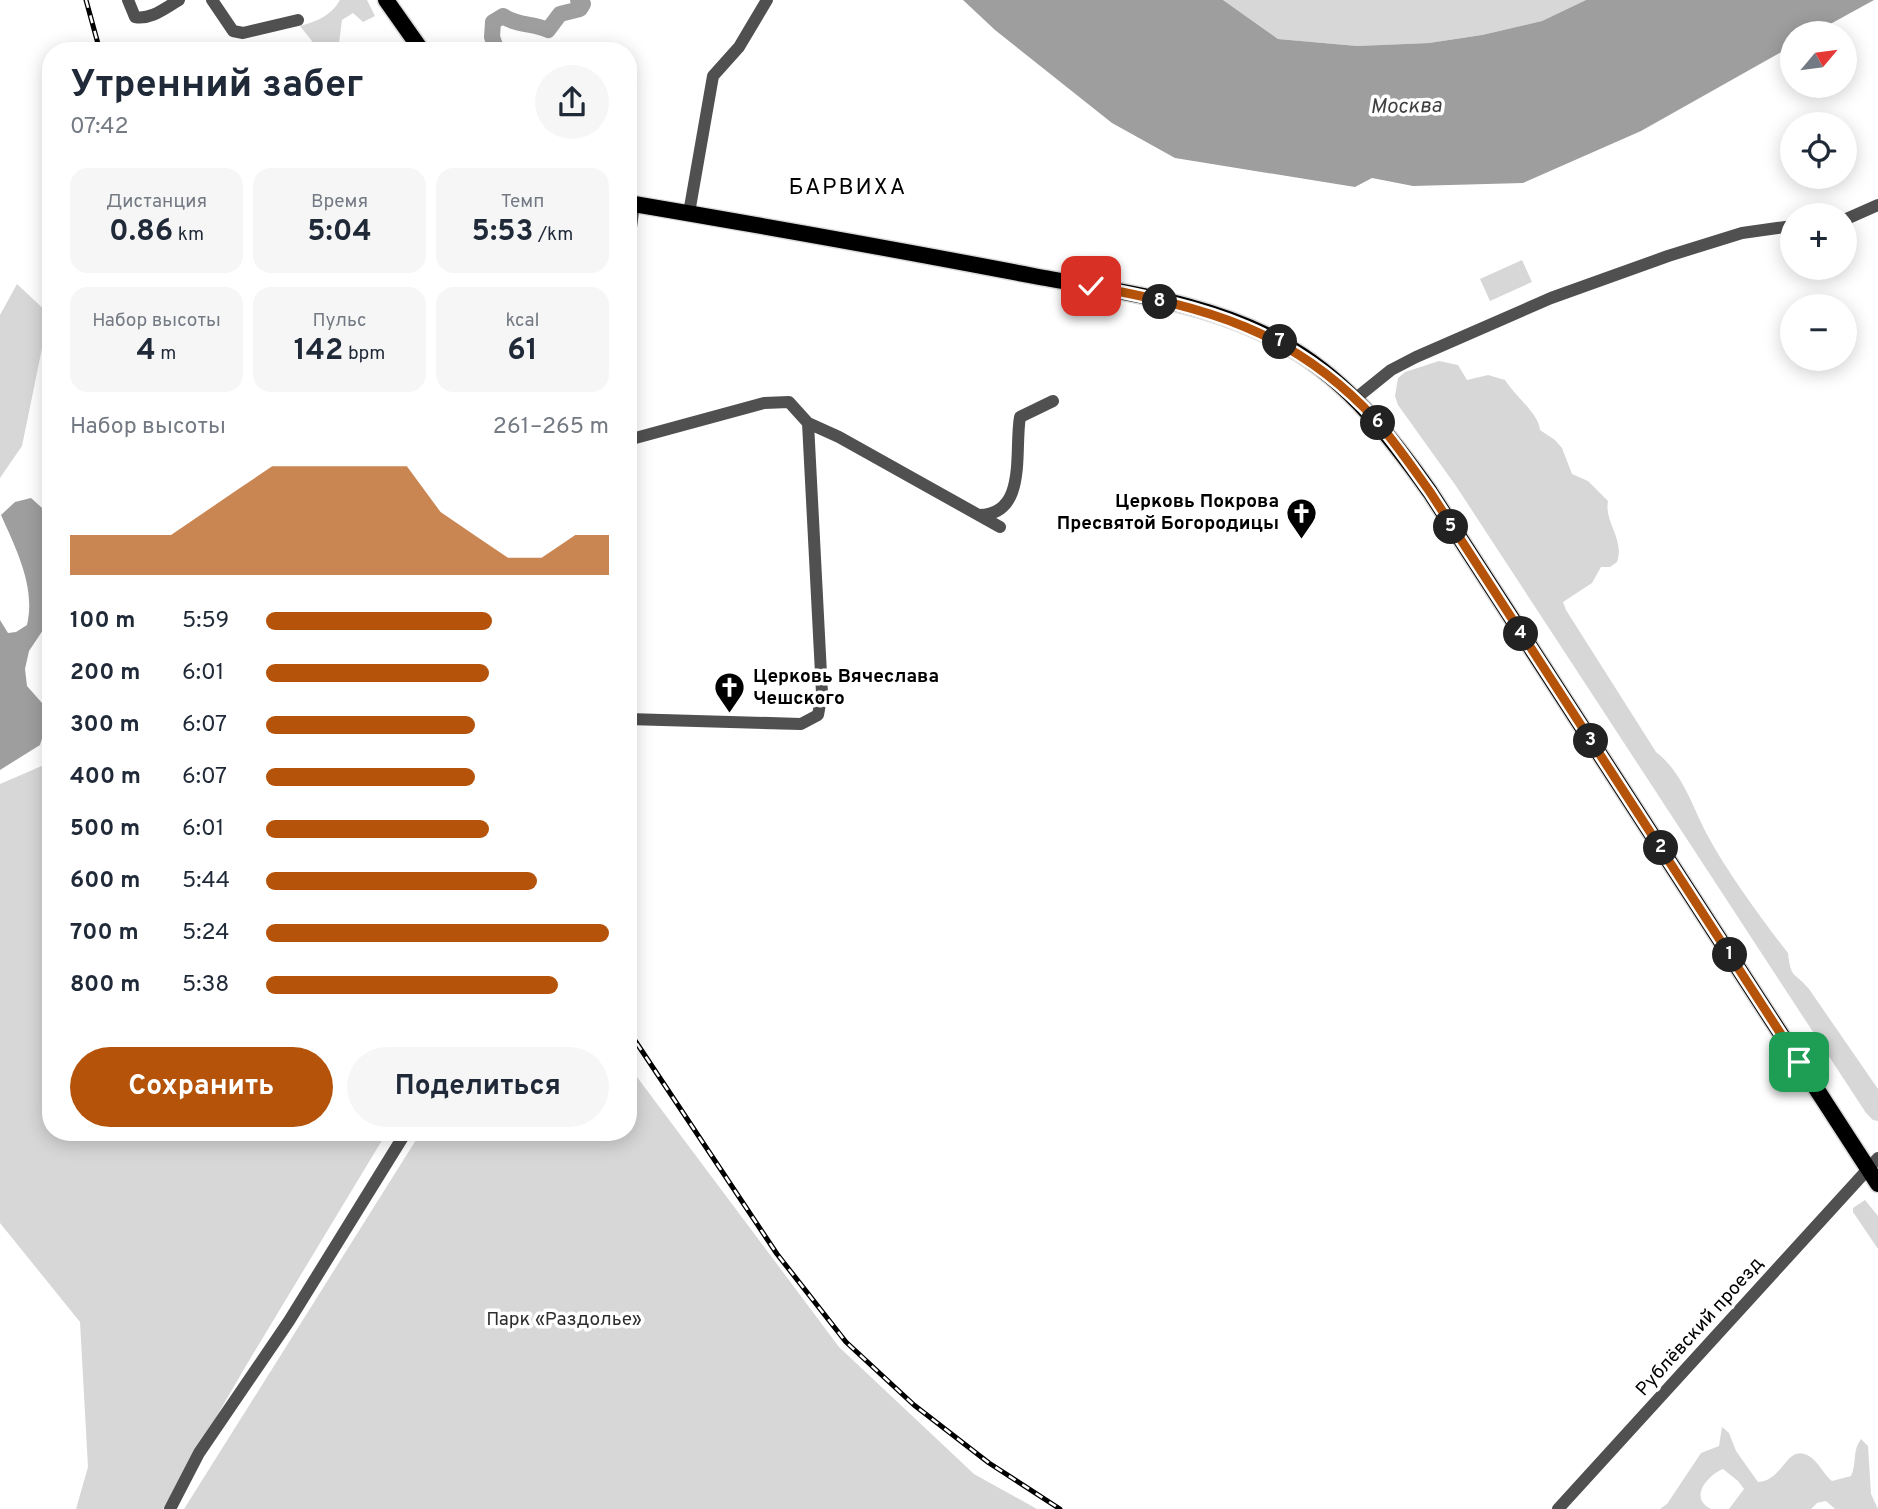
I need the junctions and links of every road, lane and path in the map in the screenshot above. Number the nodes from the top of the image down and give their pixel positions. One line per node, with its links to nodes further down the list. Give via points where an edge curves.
1 (128, 0): 2 (street, via 139,18)
2 (179, 0)
3 (212, 0): 6 (street, via 233,31 243,33)
4 (386, 0): 7 (main road)
5 (767, 0): 10 (street, via 739,47 713,76)
6 (298, 20)
7 (416, 42)
8 (637, 204): 10 (main road)
9 (1878, 205): 11 (street)
10 (689, 213): 13 (main road, via 888,247 1200,311 1291,348)
11 (1857, 214)
12 (1780, 228): 13 (street, via 1742,233 1551,298 1416,357)
13 (1355, 399): 21 (main road, via 1430,492)
14 (1053, 401): 17 (street, via 1020,416 1017,472 1006,506 994,515)
15 (808, 423): 16 (street, via 789,401 764,403); 17 (street); 19 (street, via 822,693 818,715 801,724)
16 (637, 438)
17 (979, 515): 18 (street)
18 (1000, 527)
19 (637, 719)
20 (400, 1141): 23 (street, via 289,1321 199,1453)
21 (1875, 1164): 22 (main road); 24 (street, Рублёвский проезд)
22 (1878, 1184)
23 (170, 1509)
24 (1558, 1509)

